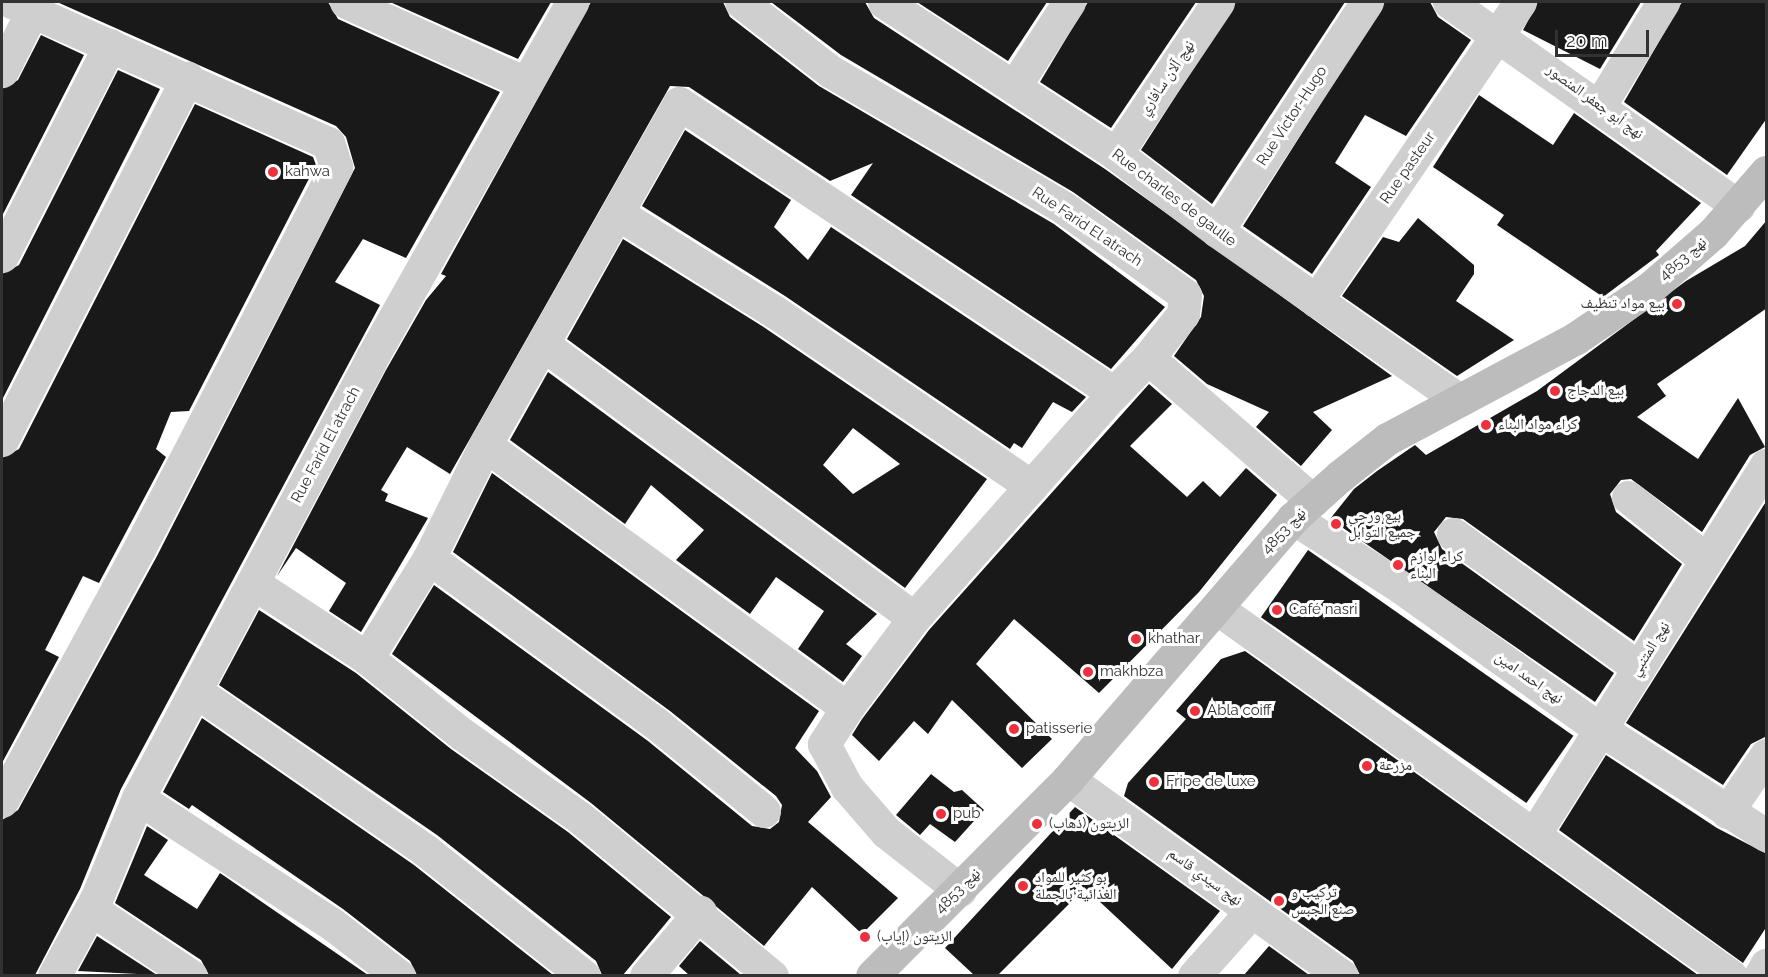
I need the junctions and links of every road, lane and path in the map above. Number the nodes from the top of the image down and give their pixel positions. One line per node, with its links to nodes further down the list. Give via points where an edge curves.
1 (346, 2): 16 (street)
2 (572, 2): 16 (street, Rue Farid El atrach)
3 (741, 2): 27 (street, Rue Farid El atrach, via 830,71 1064,208 1185,295 1183,314)
4 (1069, 2): 17 (street)
5 (1218, 2): 19 (street, نهج آلان سافاري)
6 (1367, 2): 23 (street, Rue Victor-Hugo)
7 (1449, 2): 12 (street, نهج أبو جعفر المنصور)
8 (1520, 2): 12 (street, Rue pasteur)
9 (1663, 2): 18 (street)
10 (22, 6): 13 (street); 14 (street)
11 (902, 6): 17 (street, Rue charles de gaulle)
12 (1500, 35): 18 (street, نهج أبو جعفر المنصور); 25 (street, Rue pasteur)
13 (110, 45): 15 (street); 24 (street)
14 (2, 71)
15 (187, 78): 30 (street); 50 (street, via 328,142 336,167 140,547)
16 (525, 82): 39 (street, Rue Farid El atrach)
17 (1014, 87): 19 (street, Rue charles de gaulle)
18 (1600, 105): 21 (street, نهج أبو جعفر المنصور)
19 (1116, 154): 23 (street, Rue charles de gaulle)
20 (1767, 172): 21 (street, نهج 4853)
21 (1738, 206): 29 (street, نهج 4853, via 1651,287 1576,339)
22 (617, 213): 26 (street); 28 (street, via 679,103); 33 (street, via 775,312)
23 (1217, 231): 25 (street, Rue charles de gaulle)
24 (2, 256)
25 (1316, 301): 29 (street, Rue charles de gaulle)
26 (545, 346): 31 (street); 41 (street, via 898,610)
27 (1148, 358): 28 (street); 35 (street)
28 (1114, 393): 33 (street)
29 (1459, 400): 35 (street, نهج 4853, via 1363,455)
30 (2, 440)
31 (485, 446): 37 (street); 45 (street)
32 (1767, 465): 38 (street, نهج المتنبي)
33 (1031, 486): 41 (street)
34 (1628, 497): 38 (street)
35 (1303, 510): 40 (street, نهج 4853); 46 (street, نهج احمد امين, via 1402,588)
36 (1453, 534): 43 (street)
37 (429, 558): 42 (street); 51 (street, via 658,726)
38 (1705, 559): 43 (street, نهج المتنبي)
39 (253, 583): 42 (street); 44 (street, Rue Farid El atrach)
40 (1218, 609): 48 (street, نهج 4853); 53 (street)
41 (914, 618): 45 (street)
42 (368, 658): 58 (street)
43 (1639, 668): 46 (street, نهج المتنبي)
44 (197, 692): 49 (street, Rue Farid El atrach); 63 (street, via 425,850)
45 (848, 708): 55 (street, via 824,744 847,787 886,832)
46 (1600, 729): 52 (street, نهج احمد امين); 53 (street, نهج المتنبي)
47 (1767, 755): 52 (street)
48 (1068, 779): 55 (street, نهج 4853); 57 (street, نهج سيدي قاسم)
49 (138, 798): 56 (street, Rue Farid El atrach); 62 (street, via 332,924)
50 (2, 801)
51 (764, 811)
52 (1727, 812): 54 (street, نهج احمد امين)
53 (1534, 835): 69 (street)
54 (1767, 835)
55 (960, 890): 66 (street, نهج 4853)
56 (94, 903): 60 (street, Rue Farid El atrach); 61 (street)
57 (1251, 911): 67 (street); 68 (street, نهج سيدي قاسم)
58 (700, 912): 64 (street); 65 (street)
59 (1767, 965): 70 (street)
60 (54, 975)
61 (191, 975)
62 (399, 975)
63 (584, 975)
64 (646, 975)
65 (772, 975)
66 (872, 975)
67 (1194, 975)
68 (1342, 975)
69 (1731, 975)
70 (1760, 975)

